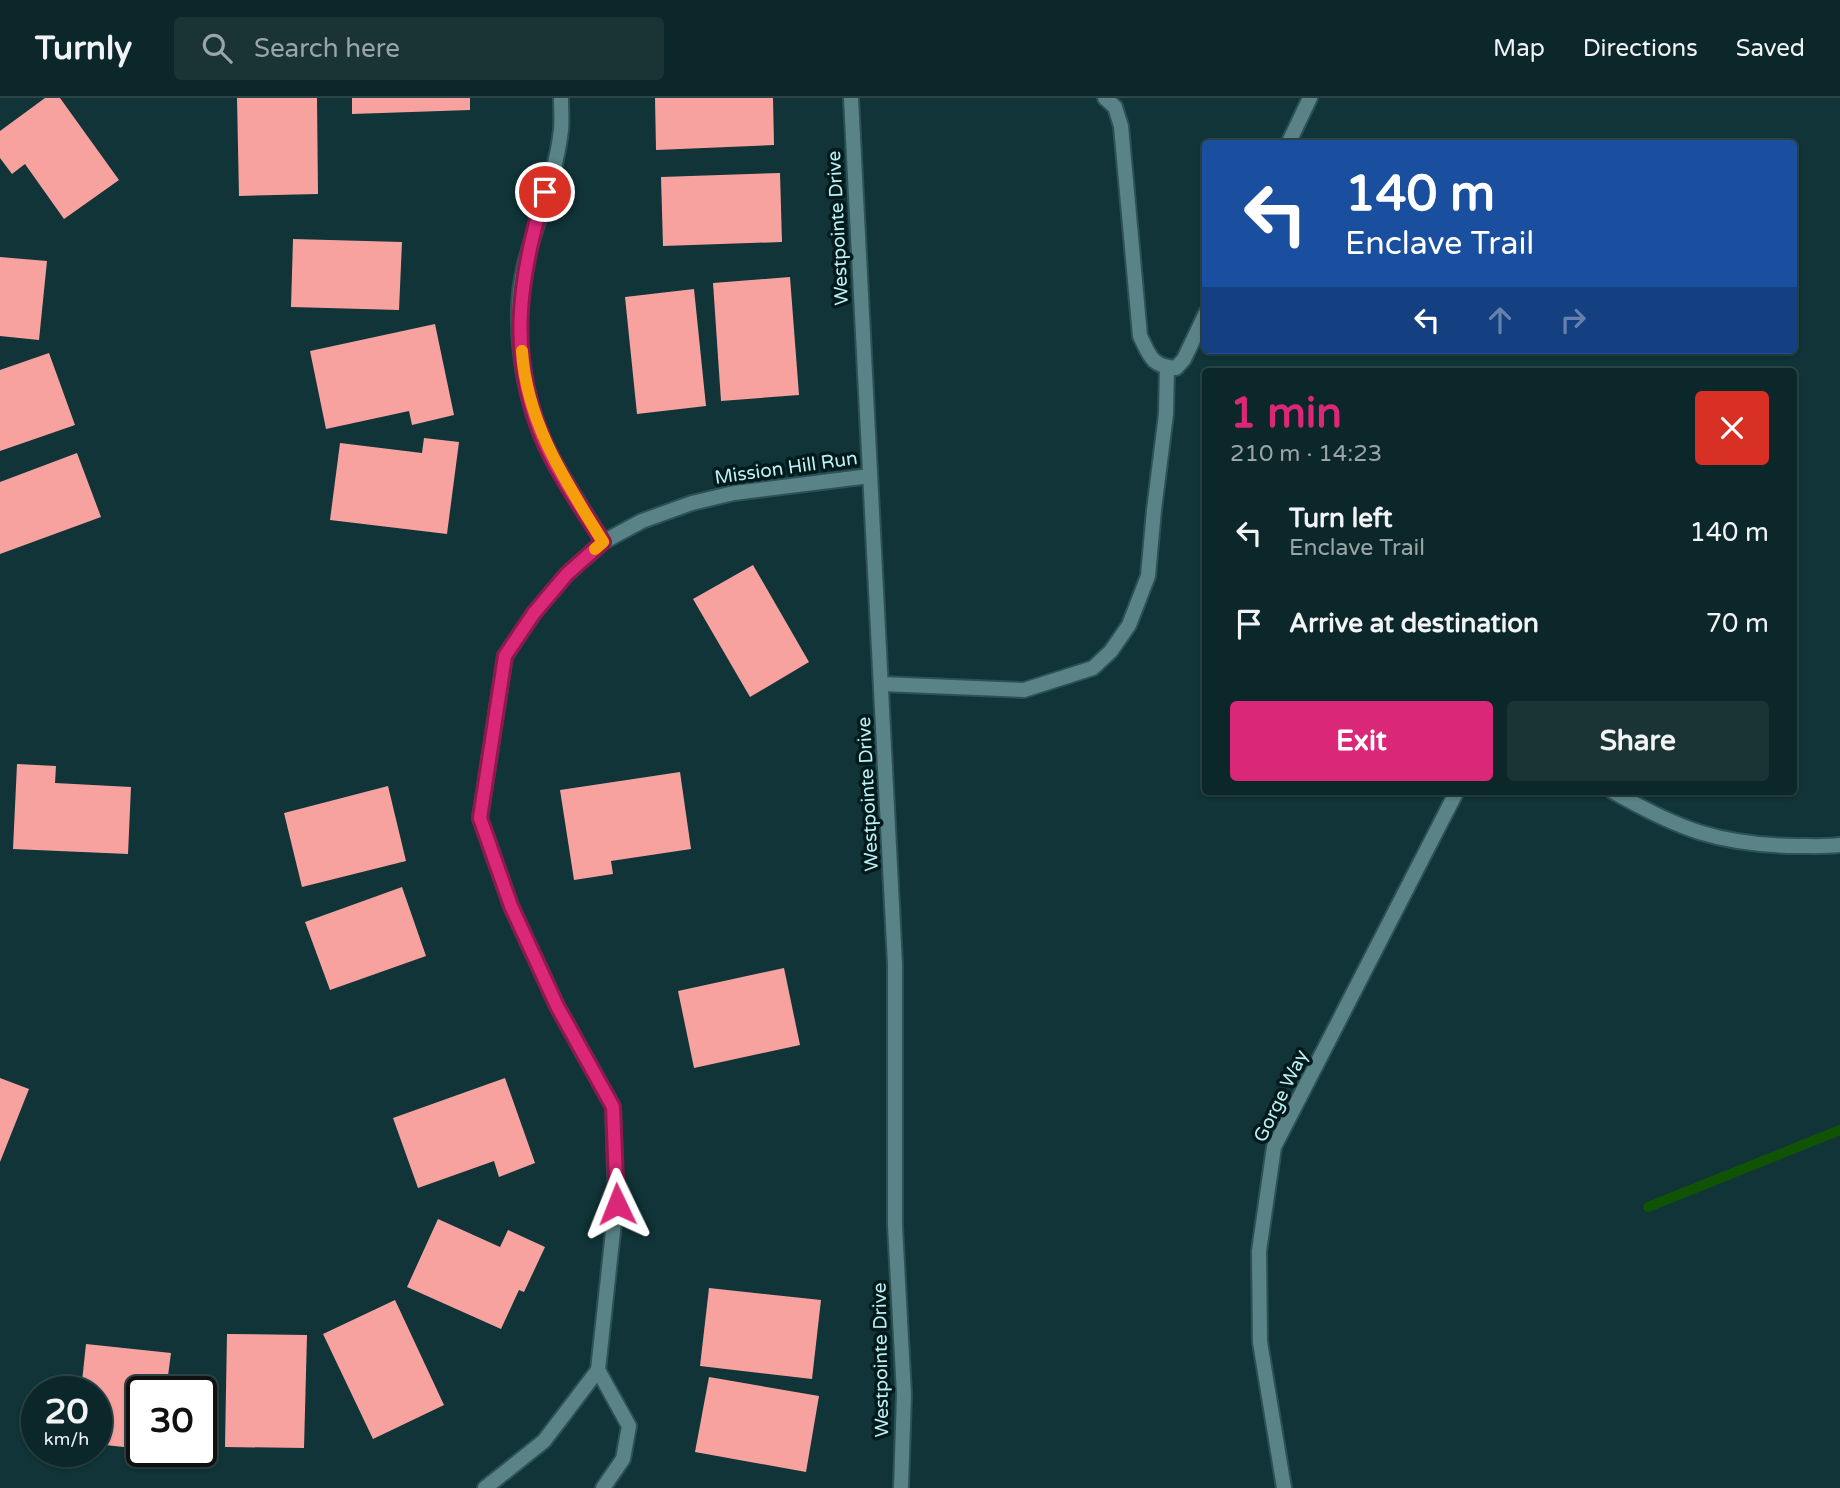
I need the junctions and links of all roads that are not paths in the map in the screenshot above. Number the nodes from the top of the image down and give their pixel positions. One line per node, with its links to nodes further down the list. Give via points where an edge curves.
1 (561, 98): 9 (street, via 561,130 553,169 524,268 519,317 523,363 531,405 546,445)
2 (851, 98): 8 (street, Westpointe Drive)
3 (1105, 98): 7 (street, via 1115,107 1121,126 1140,337 1152,360)
4 (1310, 98): 5 (street)
5 (1290, 140)
6 (1202, 321): 7 (street, via 1184,359 1175,368)
7 (1167, 367): 10 (street, via 1149,576 1129,625 1111,651 1093,668 1024,690)
8 (870, 476): 9 (street, Mission Hill Run, via 760,488 702,500); 10 (street, Westpointe Drive)
9 (603, 542): 14 (street, Mission Hill Run, via 567,574 505,656 480,818 511,906 551,993 613,1107 617,1204)
10 (882, 684): 17 (street, Westpointe Drive, via 895,965 895,1226 904,1394)
11 (1455, 795): 18 (street, Gorge Way, via 1274,1147 1259,1251 1260,1342)
12 (1619, 795): 13 (street, via 1704,836 1734,842)
13 (1840, 845)
14 (598, 1370): 15 (street, via 544,1441); 16 (street, via 629,1426 622,1459)
15 (485, 1488)
16 (603, 1488)
17 (901, 1488)
18 (1284, 1488)

